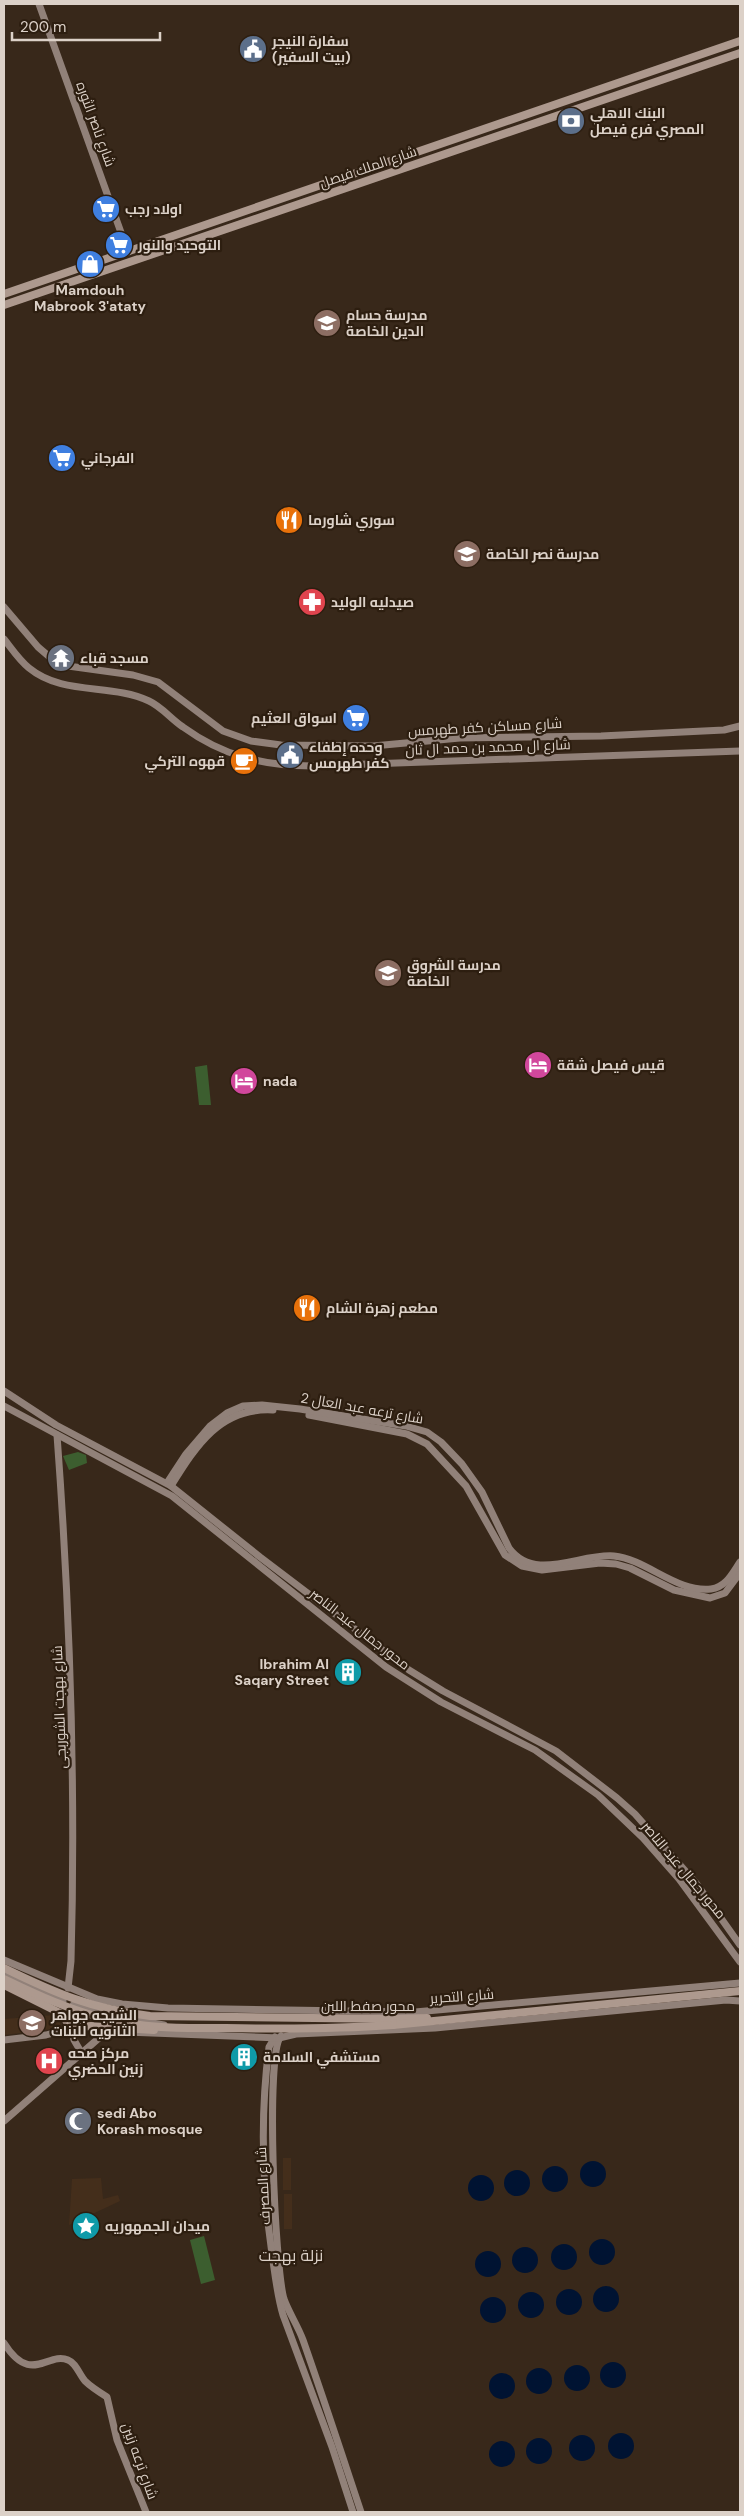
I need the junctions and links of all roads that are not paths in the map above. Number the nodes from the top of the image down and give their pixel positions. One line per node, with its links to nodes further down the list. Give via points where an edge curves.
1 (39, 4): 8 (street, شارع ناصر الثوره)
2 (740, 41): 3 (main road, شارع الملك فيصل)
3 (711, 51): 5 (main road, شارع الملك فيصل); 6 (main road, via 710,57)
4 (740, 53): 6 (main road, شارع الملك فيصل)
5 (685, 60): 7 (main road, via 692,63); 8 (main road, شارع الملك فيصل)
6 (717, 61): 7 (main road, شارع الملك فيصل)
7 (691, 70): 11 (main road, شارع الملك فيصل)
8 (128, 252): 9 (main road, شارع الملك فيصل)
9 (38, 282): 10 (main road, شارع الملك فيصل); 11 (main road, via 36,288)
10 (21, 288): 12 (main road, شارع الملك فيصل); 13 (main road, via 25,292)
11 (40, 293): 13 (main road, شارع الملك فيصل)
12 (4, 294)
13 (24, 299): 14 (main road, شارع الملك فيصل)
14 (4, 306)
15 (4, 607): 17 (street, شارع مساكن كفر طهرمس, via 52,659 68,666 133,675 158,682 223,731 251,741 304,746 383,745 460,738 724,730)
16 (4, 639): 18 (street, شارع ال محمد بن حمد ال ثان, via 29,668 45,678 142,698 209,744 260,763 312,766)
17 (740, 726)
18 (740, 751)
19 (4, 1391): 21 (street, محور جمال عبد الناصر)
20 (4, 1406): 22 (street, محور جمال عبد الناصر)
21 (56, 1424): 22 (street, شارع بهجت الشوربجى); 23 (street, محور جمال عبد الناصر)
22 (58, 1436): 30 (street, محور جمال عبد الناصر, via 172,1496 386,1667 442,1702 535,1750 598,1795 643,1838 679,1879); 36 (street, شارع بهجت الشوربجى, via 74,1780)
23 (169, 1484): 26 (street, شارع ترعه عبد العال 2, via 186,1454 210,1426 226,1412 243,1406 300,1409 406,1426 427,1432 462,1464 475,1480 507,1544 520,1558 537,1564 553,1564 599,1556 622,1557 680,1583); 27 (street, شارع ترعه عبد العال 2, via 210,1434 228,1418 244,1412 300,1413 392,1431 417,1438 454,1470 500,1548 517,1564 542,1570 616,1564 674,1590); 28 (street, محور جمال عبد الناصر, via 409,1670 443,1692 556,1751 617,1798 696,1884)
24 (740, 1562): 26 (street, via 727,1582)
25 (740, 1574): 27 (street, via 724,1593 716,1598)
26 (707, 1589): 27 (street)
27 (706, 1598)
28 (740, 1945)
29 (4, 1960): 36 (street, شارع التحرير)
30 (740, 1962)
31 (4, 1968): 37 (main road, محور صفط اللبن, bridge, via 75,2001 150,2016 430,2018)
32 (4, 1974): 41 (street, via 73,2005 157,2023)
33 (4, 1979): 42 (main road, محور صفط اللبن, bridge, via 56,2003 107,2020)
34 (740, 1983): 39 (street, شارع التحرير, via 415,2012)
35 (4, 1985): 40 (main road, via 62,2014)
36 (68, 1988): 39 (street, شارع التحرير, via 108,2002 144,2006)
37 (740, 1990): 42 (main road, محور صفط اللبن, bridge)
38 (740, 2001): 42 (street, شارع التحرير, via 435,2028)
39 (303, 2010): 42 (street, via 303,2024)
40 (71, 2028): 42 (main road, bridge, via 91,2026); 43 (street); 44 (street, via 74,2040)
41 (183, 2034): 42 (street, شارع التحرير); 44 (street, شارع التحرير, via 106,2034)
42 (278, 2035): 45 (street, شارع المصرف)
43 (4, 2040)
44 (84, 2050): 46 (street, شارع التحرير)
45 (270, 2076): 47 (street, شارع المصرف, via 278,2248); 47 (street, شارع المصرف, via 262,2131 267,2212 278,2292)
46 (4, 2121)
47 (286, 2314): 49 (street, شارع المصرف, via 302,2338); 50 (street, شارع المصرف)
48 (4, 2343): 52 (street, شارع ترعه زنين, via 15,2357 27,2364 37,2366 61,2358 69,2360 86,2382 107,2396 117,2440)
49 (314, 2373): 50 (street); 51 (street, شارع المصرف)
50 (306, 2376): 51 (street, شارع المصرف)
51 (354, 2507): 53 (street, شارع المصرف)
52 (146, 2512)
53 (361, 2512)

